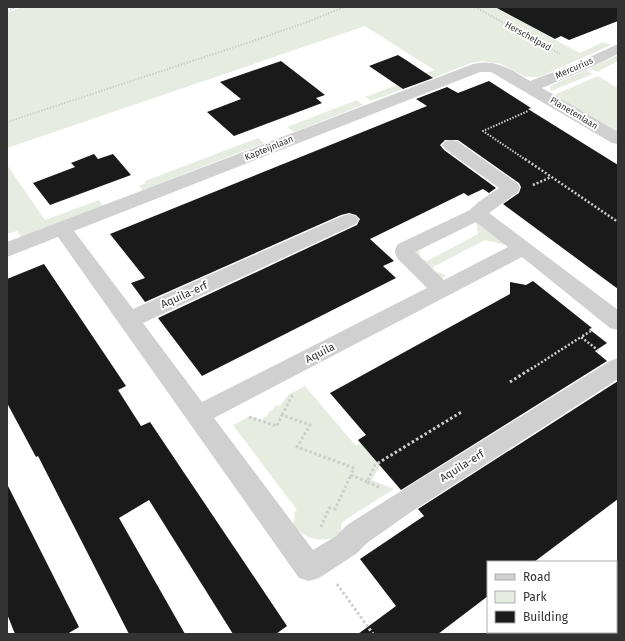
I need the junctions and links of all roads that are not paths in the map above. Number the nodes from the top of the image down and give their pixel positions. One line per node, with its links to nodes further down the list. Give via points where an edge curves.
1 (618, 48): 2 (street, Mercurius)
2 (530, 87): 3 (street, Planetenlaan); 7 (street, Kapteijnlaan, via 494,67 471,68)
3 (618, 139)
4 (451, 145): 5 (street, via 511,188)
5 (477, 214): 8 (street); 10 (street, via 405,249 405,254)
6 (349, 220): 11 (street, Aquila-erf)
7 (63, 230): 9 (street, Kapteijnlaan); 11 (street)
8 (523, 248): 10 (street, Aquila); 12 (street)
9 (7, 250)
10 (442, 290): 14 (street, Aquila)
11 (128, 320): 14 (street)
12 (618, 322)
13 (618, 367): 14 (street, Aquila-erf, via 395,509 357,534 346,545 312,564)
14 (201, 414)

